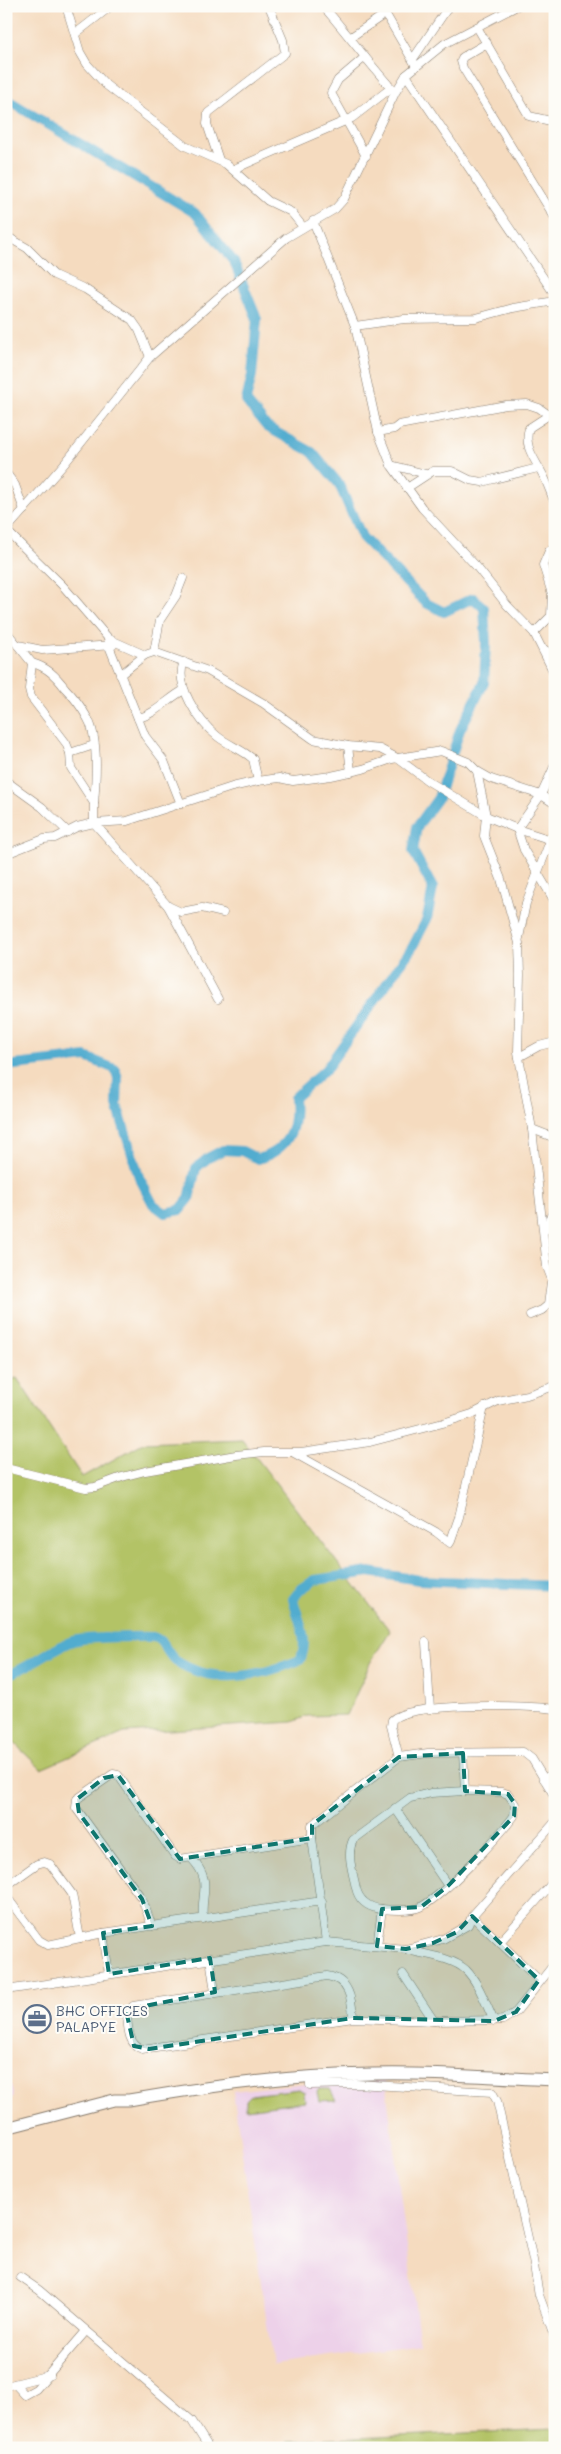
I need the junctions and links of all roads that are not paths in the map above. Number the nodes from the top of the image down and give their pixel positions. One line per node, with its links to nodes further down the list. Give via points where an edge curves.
1 (66, 6): 12 (street)
2 (111, 6): 12 (street)
3 (269, 6): 22 (street, via 286,47 284,53 208,113 207,124)
4 (323, 6): 13 (street)
5 (381, 6): 10 (street)
6 (449, 6): 16 (street)
7 (500, 6): 9 (street)
8 (517, 6): 9 (street)
9 (509, 10): 11 (street)
10 (385, 14): 13 (street); 16 (street)
11 (477, 27): 14 (street); 16 (street)
12 (74, 34): 22 (street, via 87,64 106,84 185,146)
13 (351, 37): 15 (street)
14 (487, 43): 19 (street, via 529,116); 24 (street, via 464,57 461,61 463,68)
15 (365, 57): 18 (street); 20 (street, via 333,85 333,100)
16 (414, 63): 17 (street)
17 (406, 75): 18 (street); 28 (street)
18 (393, 90): 20 (street); 21 (street)
19 (554, 120)
20 (346, 121): 21 (street); 23 (street)
21 (366, 156): 25 (street, via 344,199 335,209)
22 (219, 160): 23 (street)
23 (234, 170): 26 (street, via 268,201 290,212)
24 (555, 218)
25 (313, 221): 26 (street); 30 (street)
26 (303, 227): 31 (street)
27 (6, 236): 31 (street, via 27,248 54,274 85,289 132,320)
28 (555, 295)
29 (555, 301): 30 (street, via 476,318 404,319)
30 (355, 326): 33 (street)
31 (150, 358): 40 (street)
32 (552, 414): 33 (street, via 527,404 506,405 399,425); 35 (street, via 529,428 530,453)
33 (378, 432): 34 (street)
34 (391, 465): 37 (street); 38 (street)
35 (538, 468): 37 (street, via 482,482 452,471); 39 (street)
36 (6, 473): 40 (street, via 15,485)
37 (426, 474): 38 (street)
38 (407, 488): 45 (street)
39 (555, 503)
40 (24, 510): 41 (street)
41 (6, 530): 46 (street, via 63,586)
42 (555, 546): 45 (street, via 548,551 543,565 552,594 551,616)
43 (183, 578): 49 (street, via 176,596 160,620)
44 (6, 631): 47 (street)
45 (534, 633): 48 (street)
46 (109, 642): 47 (street, via 42,650); 50 (street, via 122,644); 54 (street)
47 (16, 644): 53 (street)
48 (544, 649): 51 (street); 55 (street)
49 (154, 652): 50 (street); 52 (street)
50 (144, 655): 54 (street)
51 (555, 656)
52 (184, 662): 56 (street, via 180,675); 59 (street, via 227,680 313,739)
53 (32, 663): 58 (street, via 51,672 75,699 89,720); 60 (street, via 30,697 66,743)
54 (120, 675): 57 (street)
55 (555, 675)
56 (184, 690): 57 (street); 66 (street, via 215,734 253,759)
57 (138, 718): 69 (street, via 148,744 164,761)
58 (94, 744): 60 (street); 68 (street)
59 (348, 746): 61 (street, via 380,750); 64 (street)
60 (70, 753): 68 (street, via 71,768)
61 (397, 758): 63 (street, via 441,751 462,759); 64 (street); 71 (street)
62 (554, 767): 67 (street)
63 (478, 771): 67 (street); 71 (street)
64 (351, 772): 66 (street, via 293,781 279,778)
65 (6, 781): 75 (street, via 42,807)
66 (258, 781): 69 (street)
67 (541, 795): 70 (street); 74 (street)
68 (94, 804): 72 (street)
69 (181, 804): 72 (street, via 127,821)
70 (555, 804)
71 (486, 816): 74 (street); 82 (street, via 484,836 501,879)
72 (94, 823): 75 (street); 80 (street)
73 (555, 828): 76 (street)
74 (517, 829): 76 (street); 78 (street)
75 (68, 832): 77 (street)
76 (553, 841): 78 (street)
77 (6, 854)
78 (537, 873): 79 (street); 82 (street, via 526,903)
79 (555, 902)
80 (168, 906): 81 (street, via 181,912 202,908); 83 (street)
81 (223, 913)
82 (518, 943): 85 (street)
83 (218, 999)
84 (555, 1042): 85 (street, via 539,1046)
85 (519, 1058): 86 (street)
86 (532, 1129): 87 (street); 89 (street)
87 (555, 1138)
88 (555, 1207): 89 (street)
89 (544, 1231): 90 (street, via 547,1267)
90 (553, 1285): 91 (street)
91 (551, 1303): 92 (street)
92 (530, 1316)
93 (555, 1386): 94 (street)
94 (484, 1407): 95 (street, via 443,1423 370,1442); 95 (street, via 450,1543 436,1532)
95 (292, 1452): 96 (street, via 236,1455 170,1466 122,1477 95,1488)
96 (6, 1468)
97 (426, 1642): 98 (street)
98 (430, 1709): 99 (street, via 506,1706); 101 (street, via 404,1712 392,1720)
99 (555, 1709)
100 (463, 1753): 101 (street); 103 (street, via 523,1752 532,1759); 104 (street)
101 (399, 1757): 108 (street, via 318,1819 312,1825)
102 (555, 1772): 103 (street)
103 (544, 1779): 105 (street)
104 (465, 1791): 106 (street, via 421,1795); 112 (street, via 502,1792 512,1798 515,1810 507,1825)
105 (555, 1796)
106 (395, 1808): 112 (street); 115 (street, via 353,1840 350,1846 357,1894 367,1906)
107 (555, 1822): 116 (street)
108 (312, 1838): 109 (street); 114 (street)
109 (191, 1858): 117 (street, via 203,1877 206,1892); 118 (street, via 175,1856 118,1775 104,1778 77,1799 75,1804 79,1813 142,1899)
110 (555, 1880): 122 (street)
111 (6, 1886): 120 (street, via 37,1864 50,1864 72,1894)
112 (448, 1886): 115 (street, via 421,1907)
113 (6, 1896): 120 (street, via 44,1944)
114 (322, 1901): 117 (street); 121 (street)
115 (382, 1909): 123 (street)
116 (472, 1916): 122 (street); 124 (street, via 468,1925 443,1939)
117 (203, 1919): 118 (street)
118 (152, 1926): 119 (street)
119 (103, 1933): 120 (street); 127 (street)
120 (80, 1938)
121 (326, 1942): 123 (street); 125 (street)
122 (500, 1942): 129 (street)
123 (377, 1946): 124 (street)
124 (406, 1949): 134 (street, via 458,1964 466,1970)
125 (210, 1958): 127 (street); 131 (street)
126 (555, 1963): 129 (street)
127 (109, 1974): 130 (street)
128 (403, 1974): 133 (street)
129 (539, 1980): 134 (street, via 516,2012)
130 (6, 1990)
131 (215, 1992): 132 (street, via 336,1977 348,1989); 132 (street, via 133,2006 127,2015 134,2046 149,2049)
132 (354, 2018): 133 (street)
133 (434, 2021): 134 (street)
134 (494, 2021)
135 (310, 2076): 136 (highway, via 408,2074); 137 (highway); 142 (street, via 310,2085 356,2084 492,2092 497,2101 534,2260 538,2295)
136 (555, 2080)
137 (129, 2100): 138 (highway, via 114,2100); 139 (highway)
138 (6, 2128)
139 (6, 2136)
140 (20, 2276): 141 (street)
141 (86, 2331): 143 (street); 146 (street, via 192,2421)
142 (555, 2338)
143 (50, 2375): 144 (street); 144 (street, via 28,2395)
144 (16, 2384): 145 (street)
145 (6, 2386)
146 (209, 2448)

